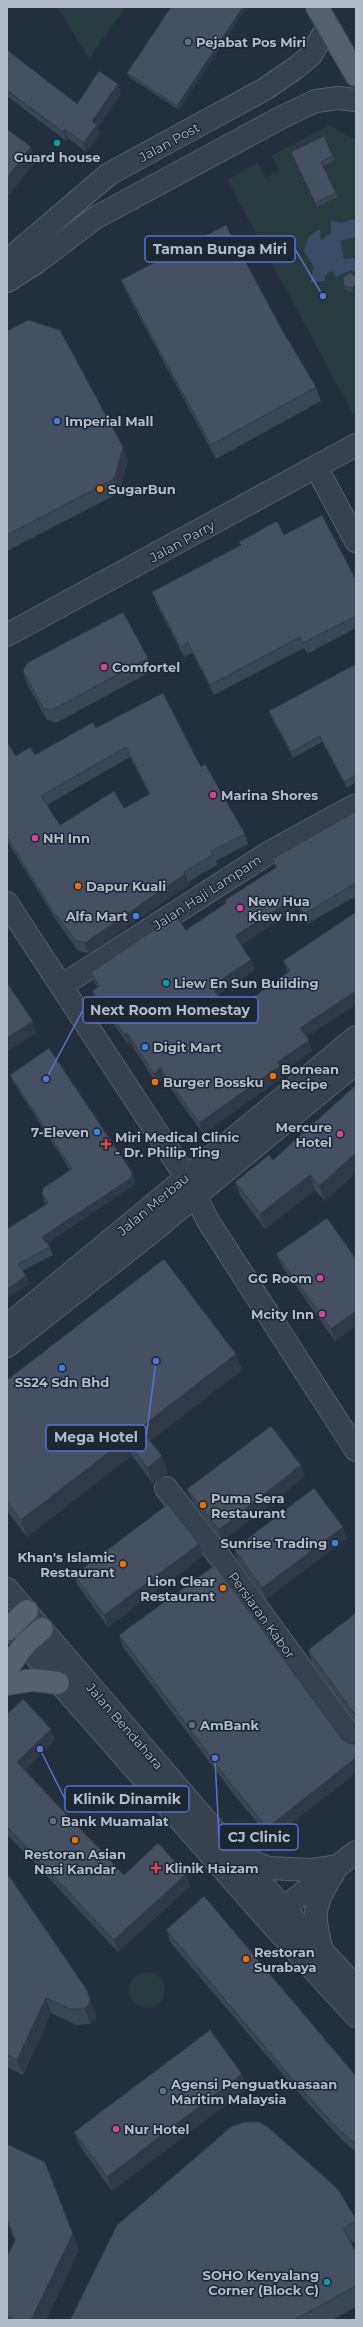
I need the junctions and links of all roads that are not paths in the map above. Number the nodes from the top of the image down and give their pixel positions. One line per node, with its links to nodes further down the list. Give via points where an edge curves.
1 (317, 7): 2 (main road)
2 (328, 26): 3 (main road); 4 (street, Jalan Post, via 305,61)
3 (356, 75)
4 (269, 87): 6 (street); 7 (street, Jalan Post, via 109,174)
5 (356, 100): 6 (street, via 338,98 316,101)
6 (284, 116): 8 (street, via 96,218)
7 (7, 261)
8 (7, 281)
9 (356, 445): 10 (street, Jalan Parry)
10 (316, 468): 11 (street); 12 (street, Jalan Parry)
11 (356, 541)
12 (7, 635)
13 (356, 805): 15 (street, Jalan Haji Lampam, via 270,852)
14 (7, 903): 15 (street)
15 (61, 986): 18 (street)
16 (356, 1037): 18 (street, Jalan Merbau)
17 (356, 1063): 19 (street, Jalan Merbau)
18 (186, 1177): 19 (street); 20 (street, Jalan Merbau)
19 (196, 1196): 21 (street, Jalan Merbau); 22 (street, via 208,1221 264,1311)
20 (7, 1326)
21 (7, 1346)
22 (356, 1450)
23 (166, 1488): 32 (street, Persiaran Kabor, via 220,1557)
24 (7, 1589): 25 (street, Jalan Bendahara)
25 (26, 1610): 26 (main road); 27 (street, Jalan Bendahara)
26 (8, 1626): 28 (street, Jalan Bendahara)
27 (42, 1629): 28 (main road); 34 (street, Jalan Bendahara)
28 (26, 1643): 29 (main road); 30 (street, Jalan Bendahara)
29 (7, 1668)
30 (58, 1683): 31 (main road, via 33,1680); 36 (street, Jalan Bendahara)
31 (7, 1684)
32 (356, 1743)
33 (356, 1852): 35 (street)
34 (234, 1853): 35 (street, via 268,1868 311,1870); 36 (street, Jalan Bendahara)
35 (337, 1866): 36 (street); 37 (street, via 315,1908 315,1926)
36 (275, 1914): 37 (street, Jalan Bendahara); 39 (street, Jalan Bendahara)
37 (323, 1953): 38 (street, Jalan Bendahara)
38 (356, 1988)
39 (356, 2016)

